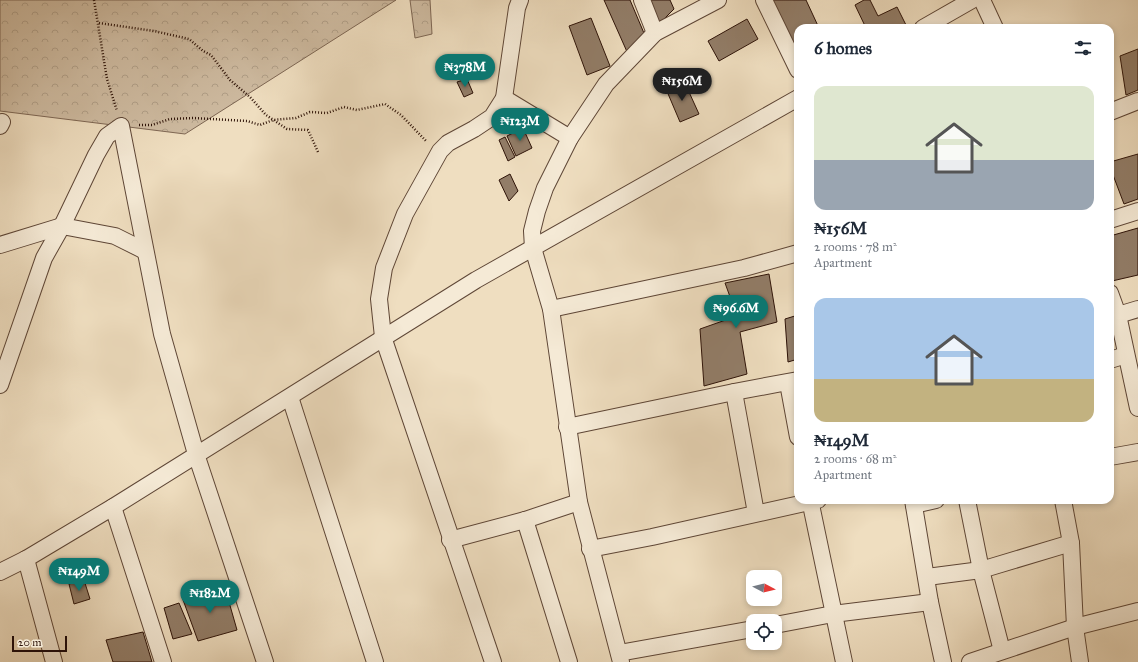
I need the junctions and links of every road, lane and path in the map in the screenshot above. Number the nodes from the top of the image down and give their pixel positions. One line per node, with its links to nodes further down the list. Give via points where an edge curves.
1 (94, 0): 8 (path)
2 (520, 0): 13 (street, via 516,8)
3 (642, 0): 11 (street)
4 (718, 0): 11 (street)
5 (764, 0): 12 (street)
6 (972, 0): 9 (street)
7 (982, 0): 10 (street)
8 (99, 23): 17 (path, via 189,39 203,52 211,55 230,80); 18 (path, via 107,79)
9 (930, 24)
10 (993, 24)
11 (655, 33): 19 (street, via 606,84)
12 (794, 62)
13 (504, 98): 19 (street); 21 (street, via 492,117 448,143)
14 (794, 100): 26 (street)
15 (1138, 101): 16 (street)
16 (1114, 110)
17 (273, 120): 18 (path, via 260,125 247,121 193,118 170,119 152,125); 20 (path, via 287,130 308,130); 21 (path, via 296,118 310,112 327,113 344,107 357,110 385,104 401,115)
18 (121, 126): 24 (street, via 107,136); 27 (street)
19 (570, 138): 26 (street, via 536,211)
20 (318, 152)
21 (438, 154): 33 (street, via 405,214 384,268 379,299)
22 (1138, 211): 23 (street)
23 (1114, 219)
24 (62, 226): 25 (street); 27 (street, via 115,236); 37 (street, via 44,258)
25 (0, 245)
26 (532, 248): 30 (street); 33 (street)
27 (145, 251): 44 (street, via 162,334)
28 (794, 254): 30 (street, via 744,268)
29 (1114, 304): 32 (street)
30 (551, 309): 42 (street)
31 (1138, 309): 32 (street)
32 (1118, 315): 34 (street)
33 (383, 337): 40 (street); 55 (street)
34 (1126, 355): 35 (street); 41 (street)
35 (1114, 359)
36 (793, 382): 38 (street); 39 (street)
37 (0, 385)
38 (734, 392): 42 (street); 53 (street)
39 (794, 393)
40 (290, 397): 44 (street); 73 (street)
41 (1138, 405)
42 (567, 426): 46 (street)
43 (1138, 452): 45 (street)
44 (196, 454): 52 (street); 72 (street)
45 (1114, 456)
46 (579, 502): 54 (street); 57 (street)
47 (799, 504): 53 (street)
48 (814, 504): 64 (street)
49 (913, 504): 61 (street)
50 (968, 504): 59 (street)
51 (1064, 504): 56 (street)
52 (113, 507): 58 (street); 71 (street)
53 (756, 513): 57 (street)
54 (525, 520): 55 (street); 75 (street)
55 (450, 540): 74 (street)
56 (1071, 543): 59 (street); 66 (street)
57 (590, 549): 69 (street)
58 (26, 559): 60 (street); 70 (street)
59 (981, 570): 61 (street); 68 (street)
60 (0, 572)
61 (927, 577): 62 (street)
62 (930, 602): 64 (street); 77 (street)
63 (1138, 611): 66 (street)
64 (833, 614): 65 (street); 76 (street)
65 (782, 624)
66 (1075, 627): 68 (street); 79 (street)
67 (746, 631): 69 (street)
68 (1002, 651): 78 (street)
69 (620, 658)
70 (54, 662)
71 (163, 662)
72 (265, 662)
73 (375, 662)
74 (493, 662)
75 (570, 662)
76 (844, 662)
77 (943, 662)
78 (970, 662)
79 (1080, 662)

